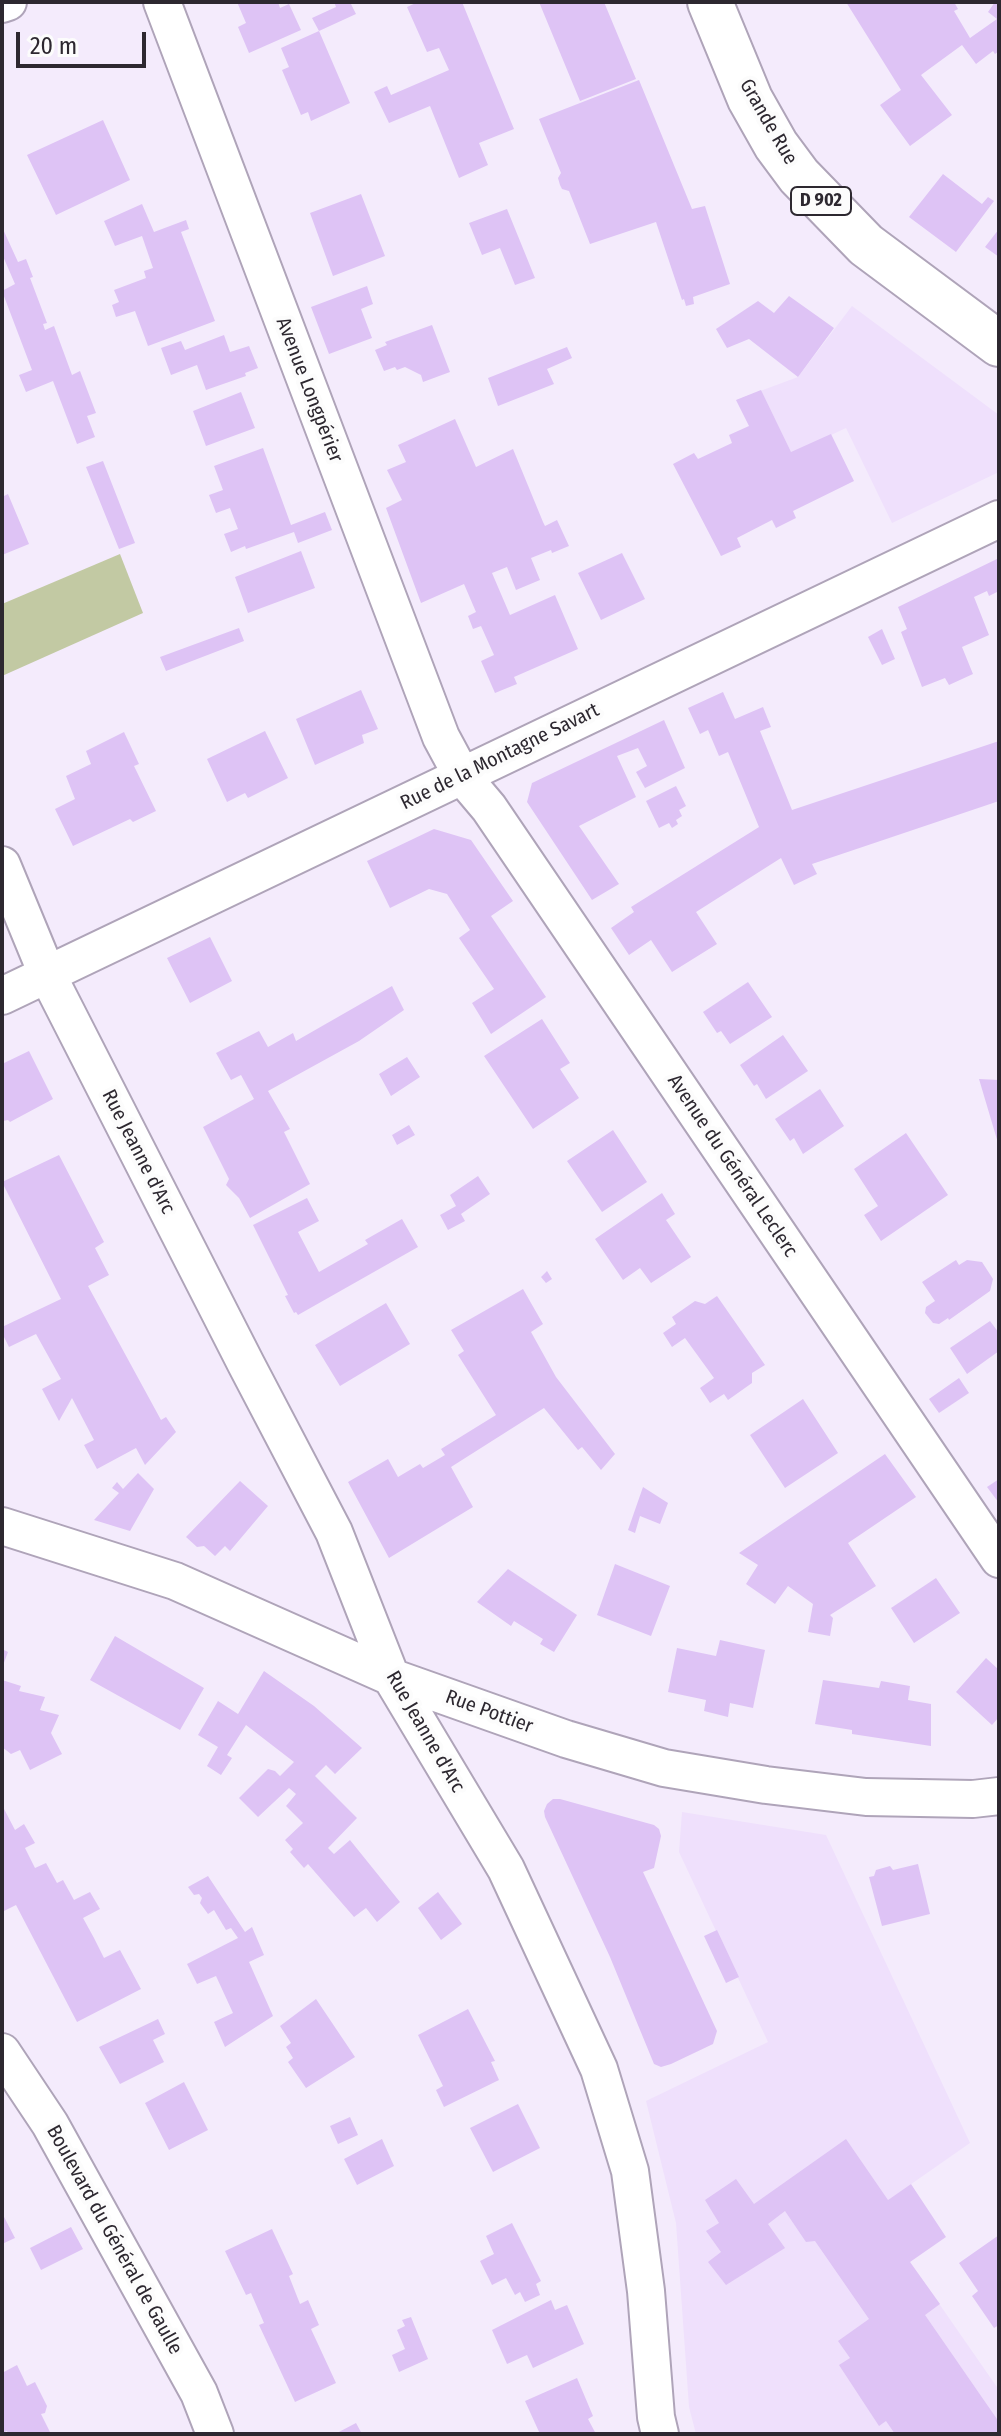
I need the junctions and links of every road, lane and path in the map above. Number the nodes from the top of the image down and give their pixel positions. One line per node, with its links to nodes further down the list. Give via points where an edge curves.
1 (8, 2): 4 (street)
2 (162, 2): 7 (street, Avenue Longpérier, via 441,737)
3 (710, 2): 5 (main road, Grande Rue / D 902, via 750,99 799,176 866,245)
4 (2, 4)
5 (999, 344)
6 (999, 519): 7 (street, Rue de la Montagne Savart)
7 (462, 776): 9 (street, Rue de la Montagne Savart); 12 (street, Avenue du Général Leclerc, via 489,808)
8 (2, 865): 9 (street, Rue Jeanne d'Arc)
9 (47, 974): 10 (street, Rue de la Montagne Savart); 13 (street, Rue Jeanne d'Arc, via 334,1532)
10 (2, 996)
11 (2, 1526): 13 (street, Rue Pottier, via 175,1581)
12 (999, 1559)
13 (391, 1677): 14 (street, Rue Pottier, via 664,1768 866,1797); 17 (street, Rue Jeanne d'Arc, via 506,1869 599,2069 630,2171)
14 (999, 1796)
15 (2, 2052): 16 (street, Boulevard du Général de Gaulle, via 58,2137 199,2393)
16 (215, 2434)
17 (660, 2434)

